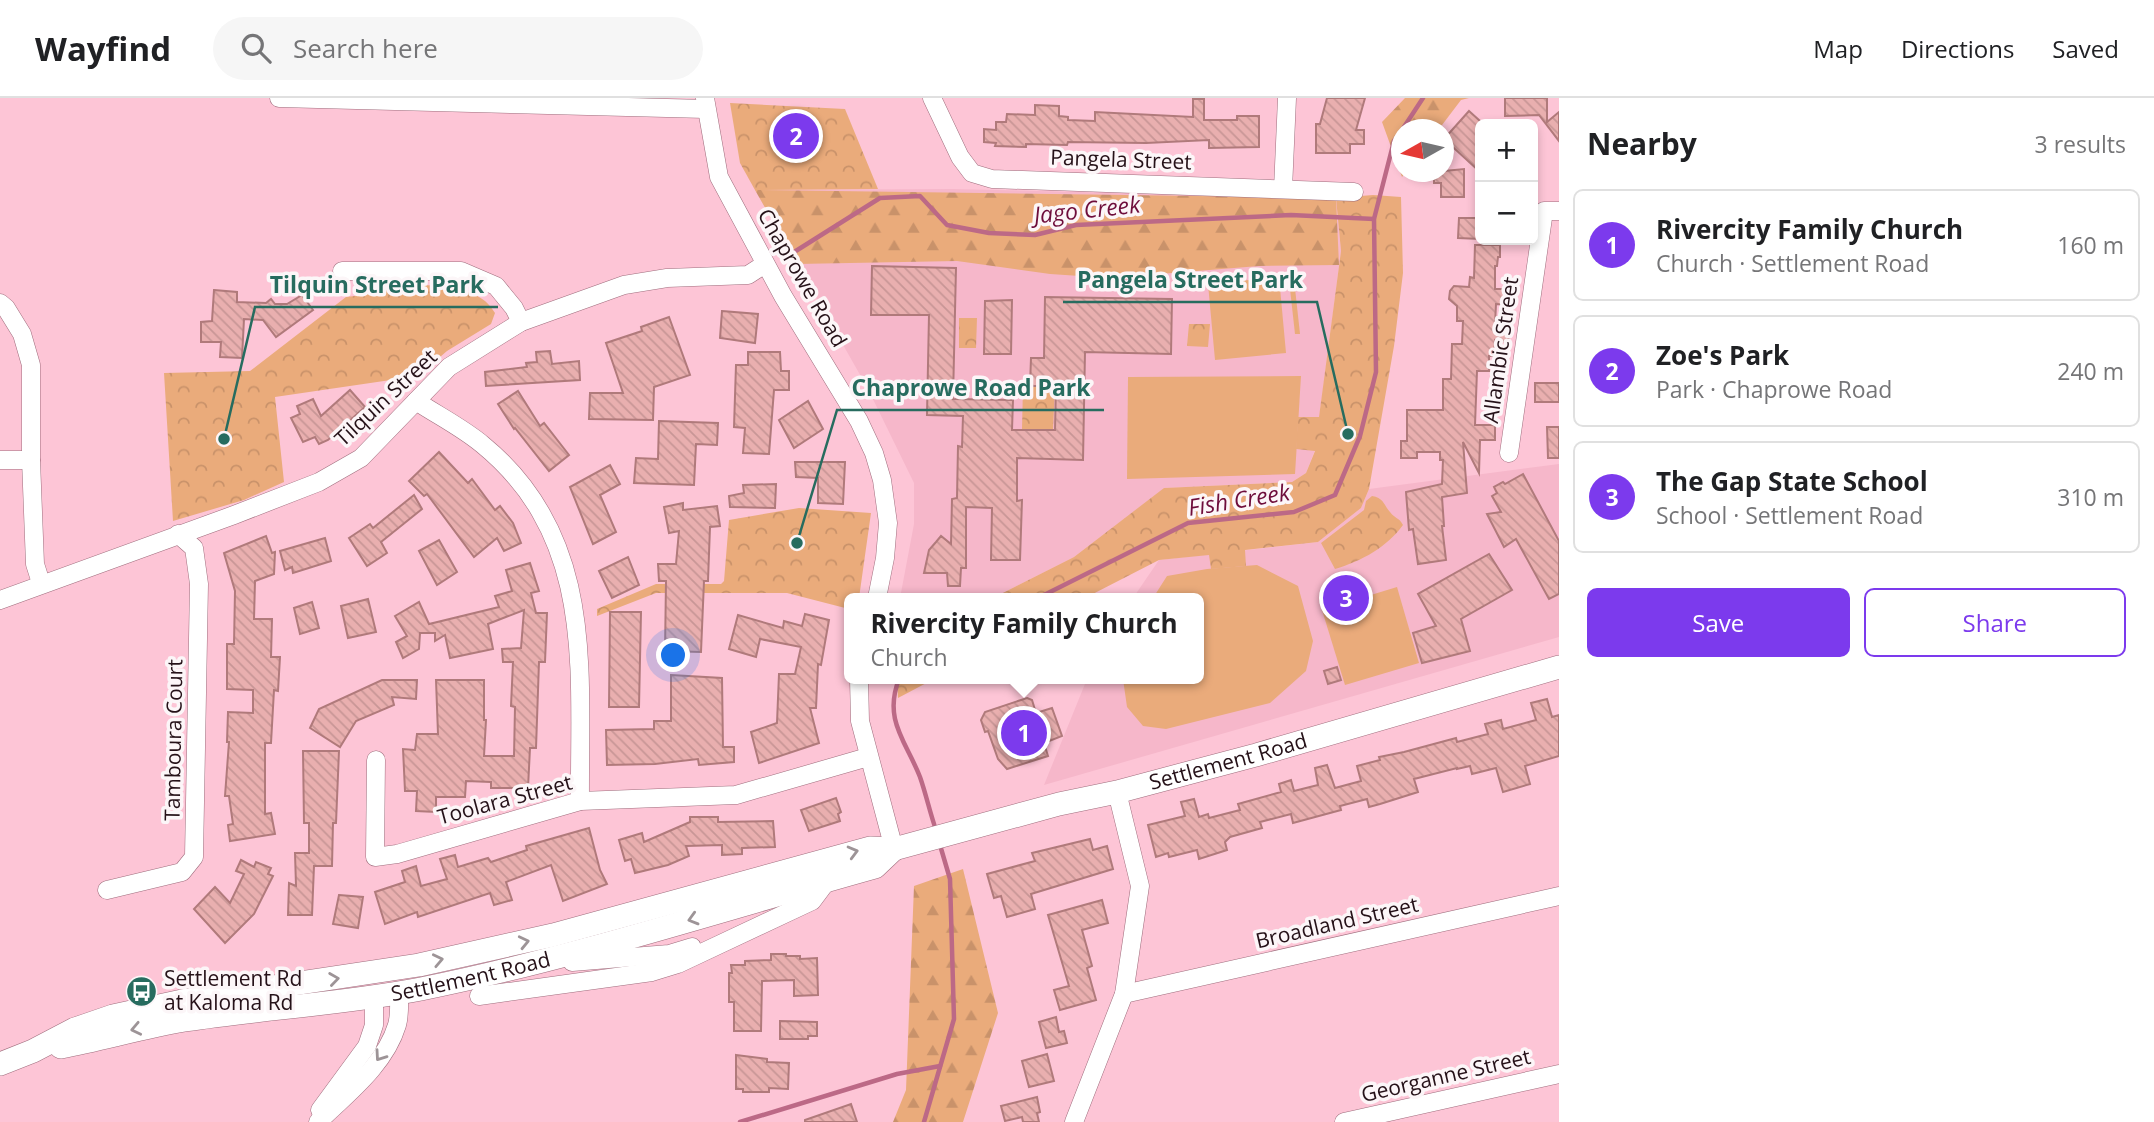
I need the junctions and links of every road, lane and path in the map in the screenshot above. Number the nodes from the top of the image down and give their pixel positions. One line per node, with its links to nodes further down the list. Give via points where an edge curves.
1 (279, 98): 2 (street)
2 (324, 98): 5 (street)
3 (932, 98): 7 (street, Pangela Street, via 960,158 972,173 992,179)
4 (1287, 98): 7 (street)
5 (521, 102): 6 (street)
6 (705, 104): 10 (street, Chaprowe Road, via 719,177)
7 (1283, 189): 8 (street, Pangela Street)
8 (1354, 192)
9 (1552, 211): 15 (street, Allambic Street)
10 (765, 264): 13 (street, Tilquin Street, via 748,275 667,278 624,285); 20 (street, Chaprowe Road, via 874,453 888,523)
11 (342, 271): 13 (street, via 461,271 496,286)
12 (0, 303): 17 (street, via 22,334 31,365)
13 (521, 322): 14 (street, Tilquin Street, via 449,367)
14 (415, 401): 18 (street, Tilquin Street, via 361,458 319,482); 27 (street, via 482,444 522,483 545,517 563,557 579,647)
15 (1509, 453)
16 (0, 460): 17 (street)
17 (31, 460): 19 (street, via 35,564)
18 (178, 534): 19 (street, Tilquin Street); 30 (street, Tamboura Court, via 194,548 199,584 194,857 182,872)
19 (41, 583): 21 (street, Tilquin Street)
20 (878, 593)
21 (0, 600)
22 (1559, 667): 26 (main road, Settlement Road)
23 (859, 684): 24 (street, via 860,721)
24 (868, 757): 27 (street, Toolara Street, via 736,795); 28 (street)
25 (376, 760): 27 (street, Toolara Street, via 375,857)
26 (1117, 792): 28 (main road, Settlement Road); 37 (street, via 1140,886)
27 (580, 801)
28 (894, 849): 29 (main road, Settlement Road, via 875,867); 32 (main road, Settlement Road, one-way to 28, via 870,848)
29 (827, 881): 32 (main road, via 809,875 735,896); 33 (street, via 812,901); 34 (main road, Settlement Road, one-way to 34)
30 (107, 890)
31 (1559, 896): 37 (street, Broadland Street)
32 (689, 898): 35 (main road, Settlement Road, one-way to 32, via 553,935)
33 (739, 934): 34 (street, via 714,937 669,954); 38 (street, via 652,972)
34 (502, 970): 36 (main road, Settlement Road)
35 (382, 971): 36 (main road); 39 (main road); 40 (main road, Settlement Road, one-way to 35, via 93,1022 142,1009)
36 (399, 993): 39 (main road, Settlement Road); 44 (street, one-way to 44, via 397,1024 384,1052)
37 (1124, 994): 45 (street)
38 (479, 996)
39 (374, 997): 40 (main road, Settlement Road, one-way to 40, via 186,1020); 43 (street, via 374,1025 367,1046)
40 (33, 1051): 41 (main road, Settlement Road)
41 (0, 1064)
42 (1559, 1074): 46 (street, Georganne Street)
43 (312, 1122)
44 (318, 1122)
45 (1074, 1122)
46 (1344, 1122)

